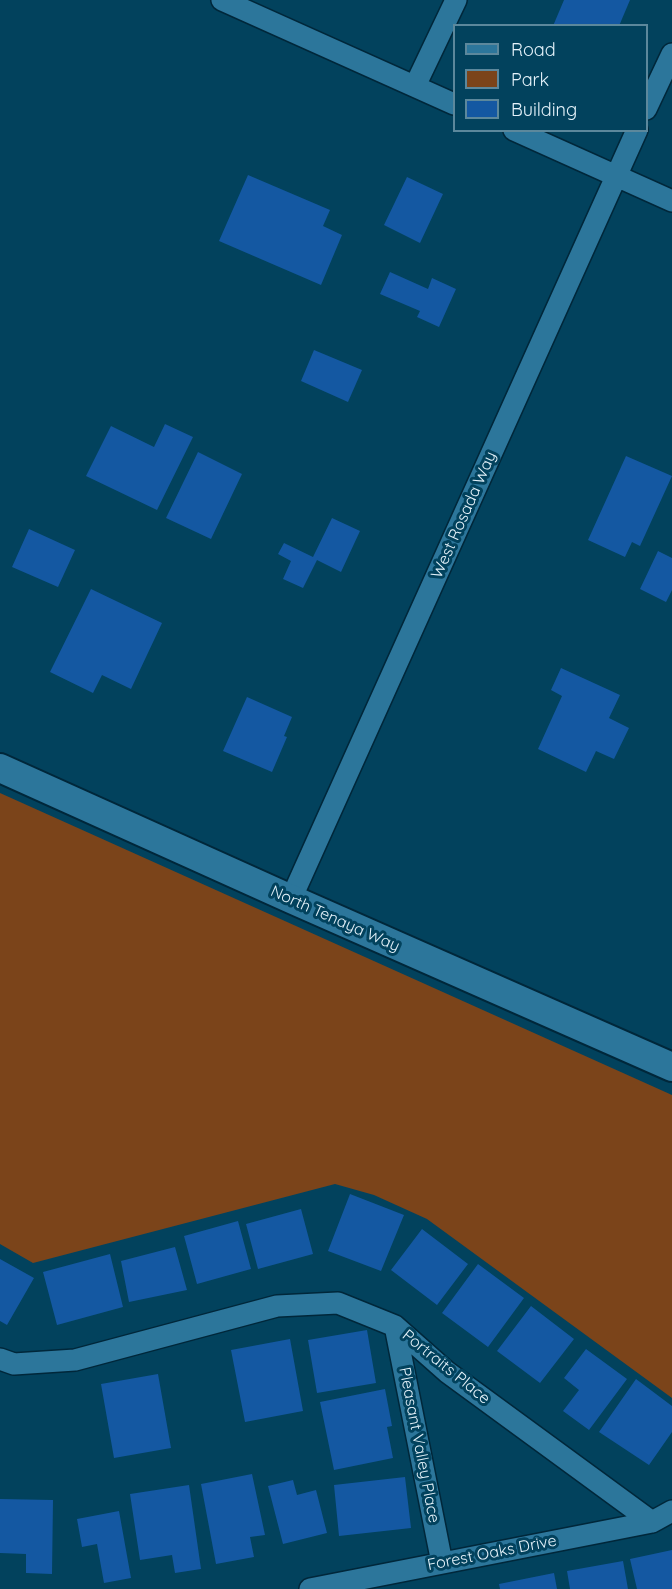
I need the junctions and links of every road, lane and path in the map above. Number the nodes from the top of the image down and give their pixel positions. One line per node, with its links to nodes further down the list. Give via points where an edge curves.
1 (222, 0): 4 (street)
2 (456, 0): 4 (street)
3 (672, 54): 6 (street)
4 (415, 86): 5 (street)
5 (453, 104)
6 (648, 105)
7 (518, 132): 9 (street)
8 (636, 132): 9 (street, West Rosada Way)
9 (616, 176): 10 (street); 12 (street, West Rosada Way)
10 (672, 201)
11 (0, 768): 12 (street, North Tenaya Way)
12 (291, 899): 13 (street, North Tenaya Way)
13 (672, 1067)
14 (395, 1326): 15 (street, Portraits Place, via 338,1303 277,1306 75,1360 14,1364); 17 (street, Portraits Place, via 447,1372); 18 (street, Pleasant Valley Place)
15 (0, 1359)
16 (672, 1510): 17 (street, Forest Oaks Drive)
17 (652, 1522): 18 (street, Forest Oaks Drive)
18 (442, 1563): 19 (street, Forest Oaks Drive)
19 (310, 1589)

